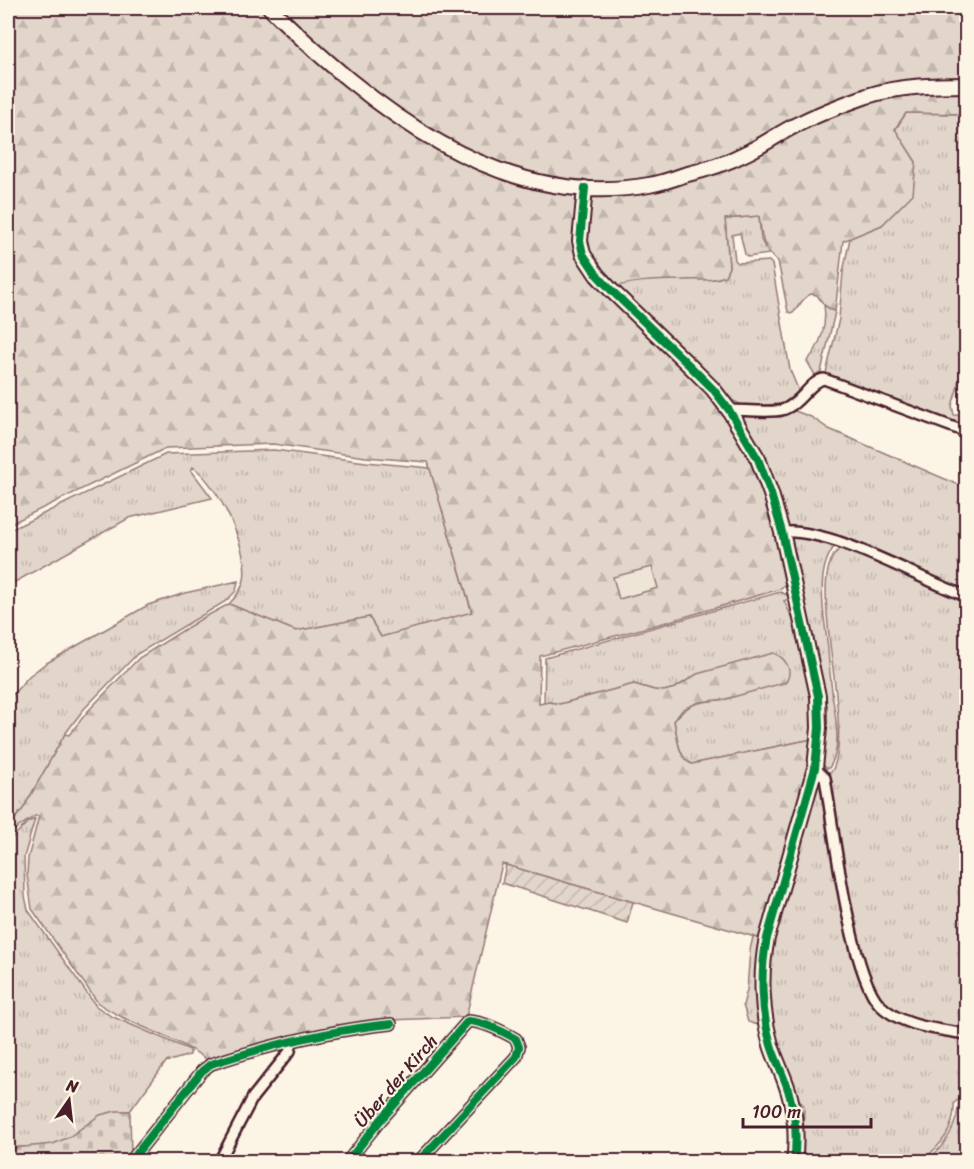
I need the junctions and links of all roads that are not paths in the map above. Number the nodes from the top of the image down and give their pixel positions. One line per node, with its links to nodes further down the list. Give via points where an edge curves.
1 (270, 8): 3 (street, via 362,91 432,139 507,174)
2 (966, 85): 3 (street, via 903,89 868,96 796,125 712,168 650,185)
3 (585, 188): 4 (street, via 580,245 590,266)
4 (729, 410): 5 (street, via 782,410 804,396 818,380 825,379); 6 (street, via 758,459)
5 (966, 432)
6 (782, 532): 7 (street, via 842,544); 8 (street, via 818,696)
7 (966, 596)
8 (815, 768): 10 (street, via 825,778 846,902 871,991 885,1009 917,1025); 16 (street, via 766,938 763,966 767,1028 790,1095 795,1124)
9 (391, 1024): 11 (street, via 347,1028)
10 (966, 1034)
11 (292, 1041): 12 (street, via 211,1064); 13 (street, via 290,1052 253,1096)
12 (130, 1161)
13 (219, 1161)
14 (347, 1161): 15 (street, Über der Kirch, via 468,1022 519,1042 519,1052)
15 (418, 1161)
16 (794, 1161)

